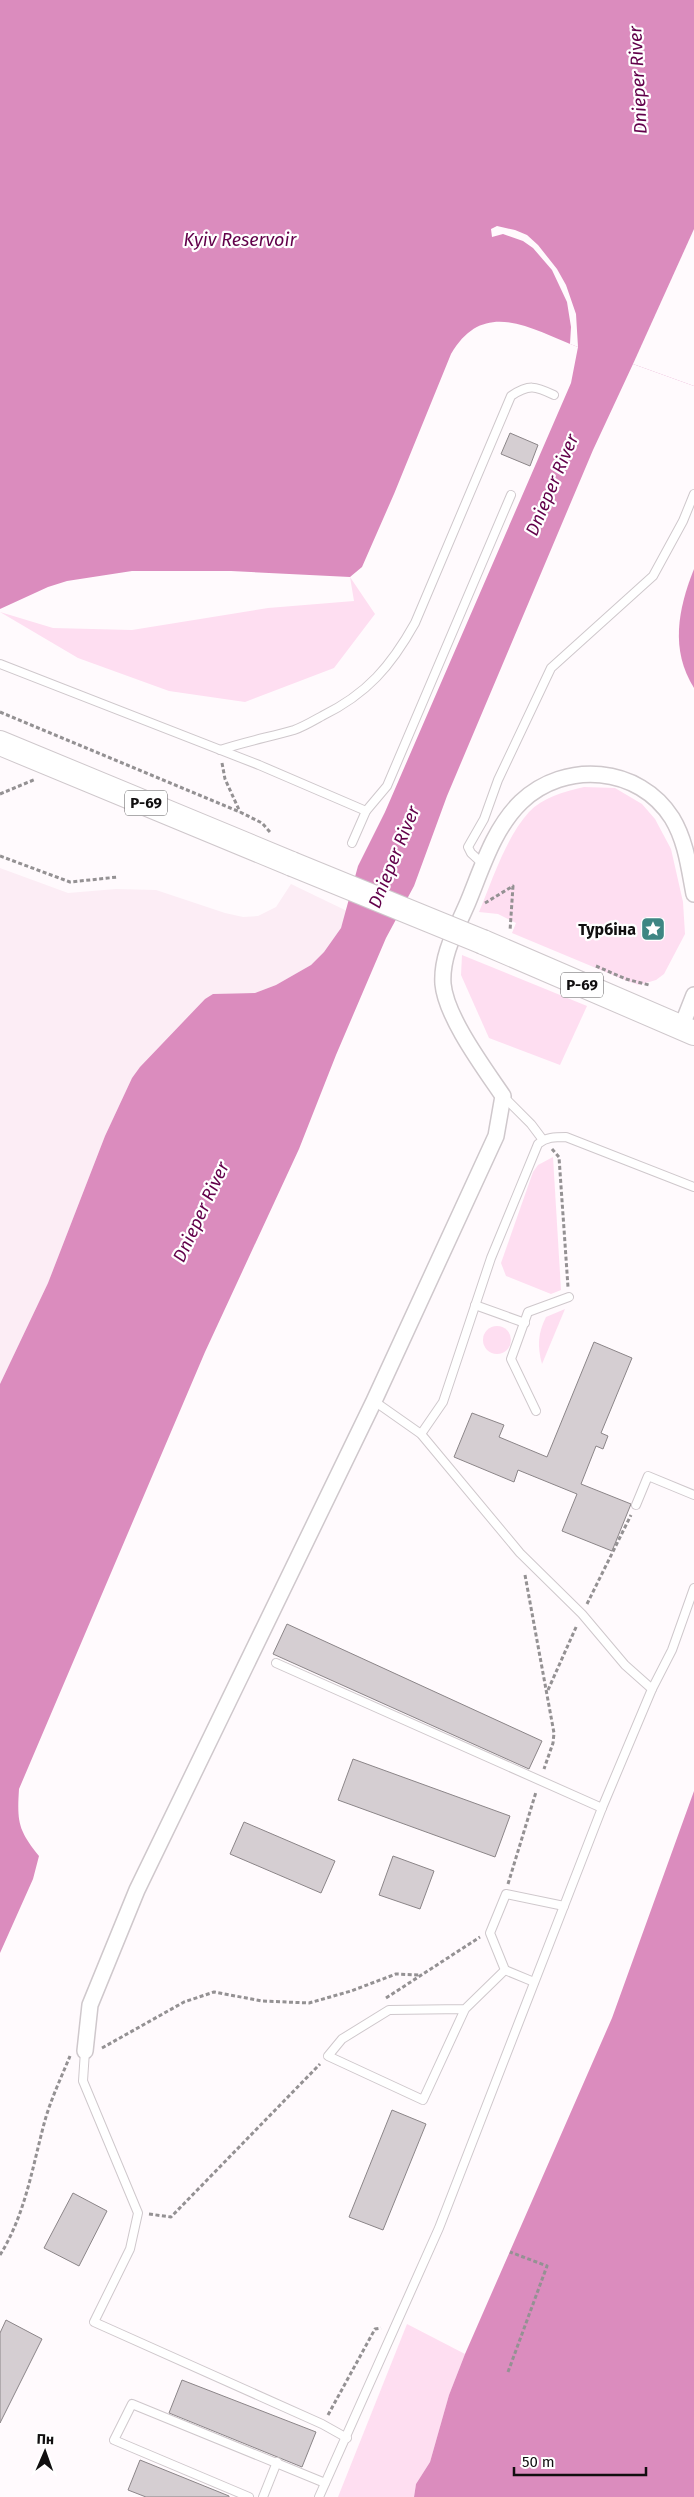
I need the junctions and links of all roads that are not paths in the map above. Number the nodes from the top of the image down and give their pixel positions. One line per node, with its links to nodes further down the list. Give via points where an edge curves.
1 (554, 395): 6 (lane, via 538,388 524,387 511,396 415,623 382,673 366,689 336,709 296,729)
2 (694, 494): 9 (lane, via 653,576 551,668 498,780 484,819 468,847)
3 (511, 495): 7 (lane, via 387,786)
4 (0, 664): 6 (lane)
5 (0, 743): 12 (main road, Р-69, bridge)
6 (220, 750): 7 (lane)
7 (366, 811): 8 (lane)
8 (352, 843)
9 (484, 865): 10 (street, via 494,840 520,803 540,788 560,778 608,774 633,783 656,799 672,818 683,841); 13 (street, via 444,958 443,985 453,1016)
10 (694, 894)
11 (694, 995): 12 (street)
12 (687, 1030)
13 (503, 1096): 14 (lane); 19 (street, via 496,1136)
14 (544, 1140): 15 (lane, via 566,1137 583,1142); 17 (lane, via 533,1151)
15 (694, 1187)
16 (569, 1297): 18 (lane, via 528,1312)
17 (475, 1305): 18 (lane); 21 (lane, via 443,1402)
18 (525, 1323): 20 (lane, via 511,1359)
19 (374, 1401): 21 (lane); 32 (street, via 137,1890 90,2004)
20 (536, 1411)
21 (422, 1434): 26 (lane, via 520,1553 582,1614 625,1665)
22 (694, 1495): 23 (lane, via 648,1476)
23 (636, 1505)
24 (694, 1588): 26 (lane, via 672,1650)
25 (276, 1663): 27 (lane)
26 (652, 1689): 27 (lane)
27 (602, 1808): 28 (lane)
28 (564, 1906): 29 (lane, via 506,1894 490,1933); 30 (lane)
29 (505, 1970): 30 (lane); 31 (lane)
30 (534, 1982): 33 (lane, via 438,2228)
31 (465, 2009): 31 (lane, via 423,2100 328,2056 342,2039 389,2010)
32 (84, 2052): 33 (lane, via 83,2081 138,2213 130,2249 94,2322)
33 (347, 2438): 35 (lane)
34 (277, 2462): 35 (lane); 36 (lane, via 132,2404 114,2440); 37 (lane)
35 (325, 2483): 38 (lane)
36 (248, 2497)
37 (263, 2497)
38 (319, 2497)

